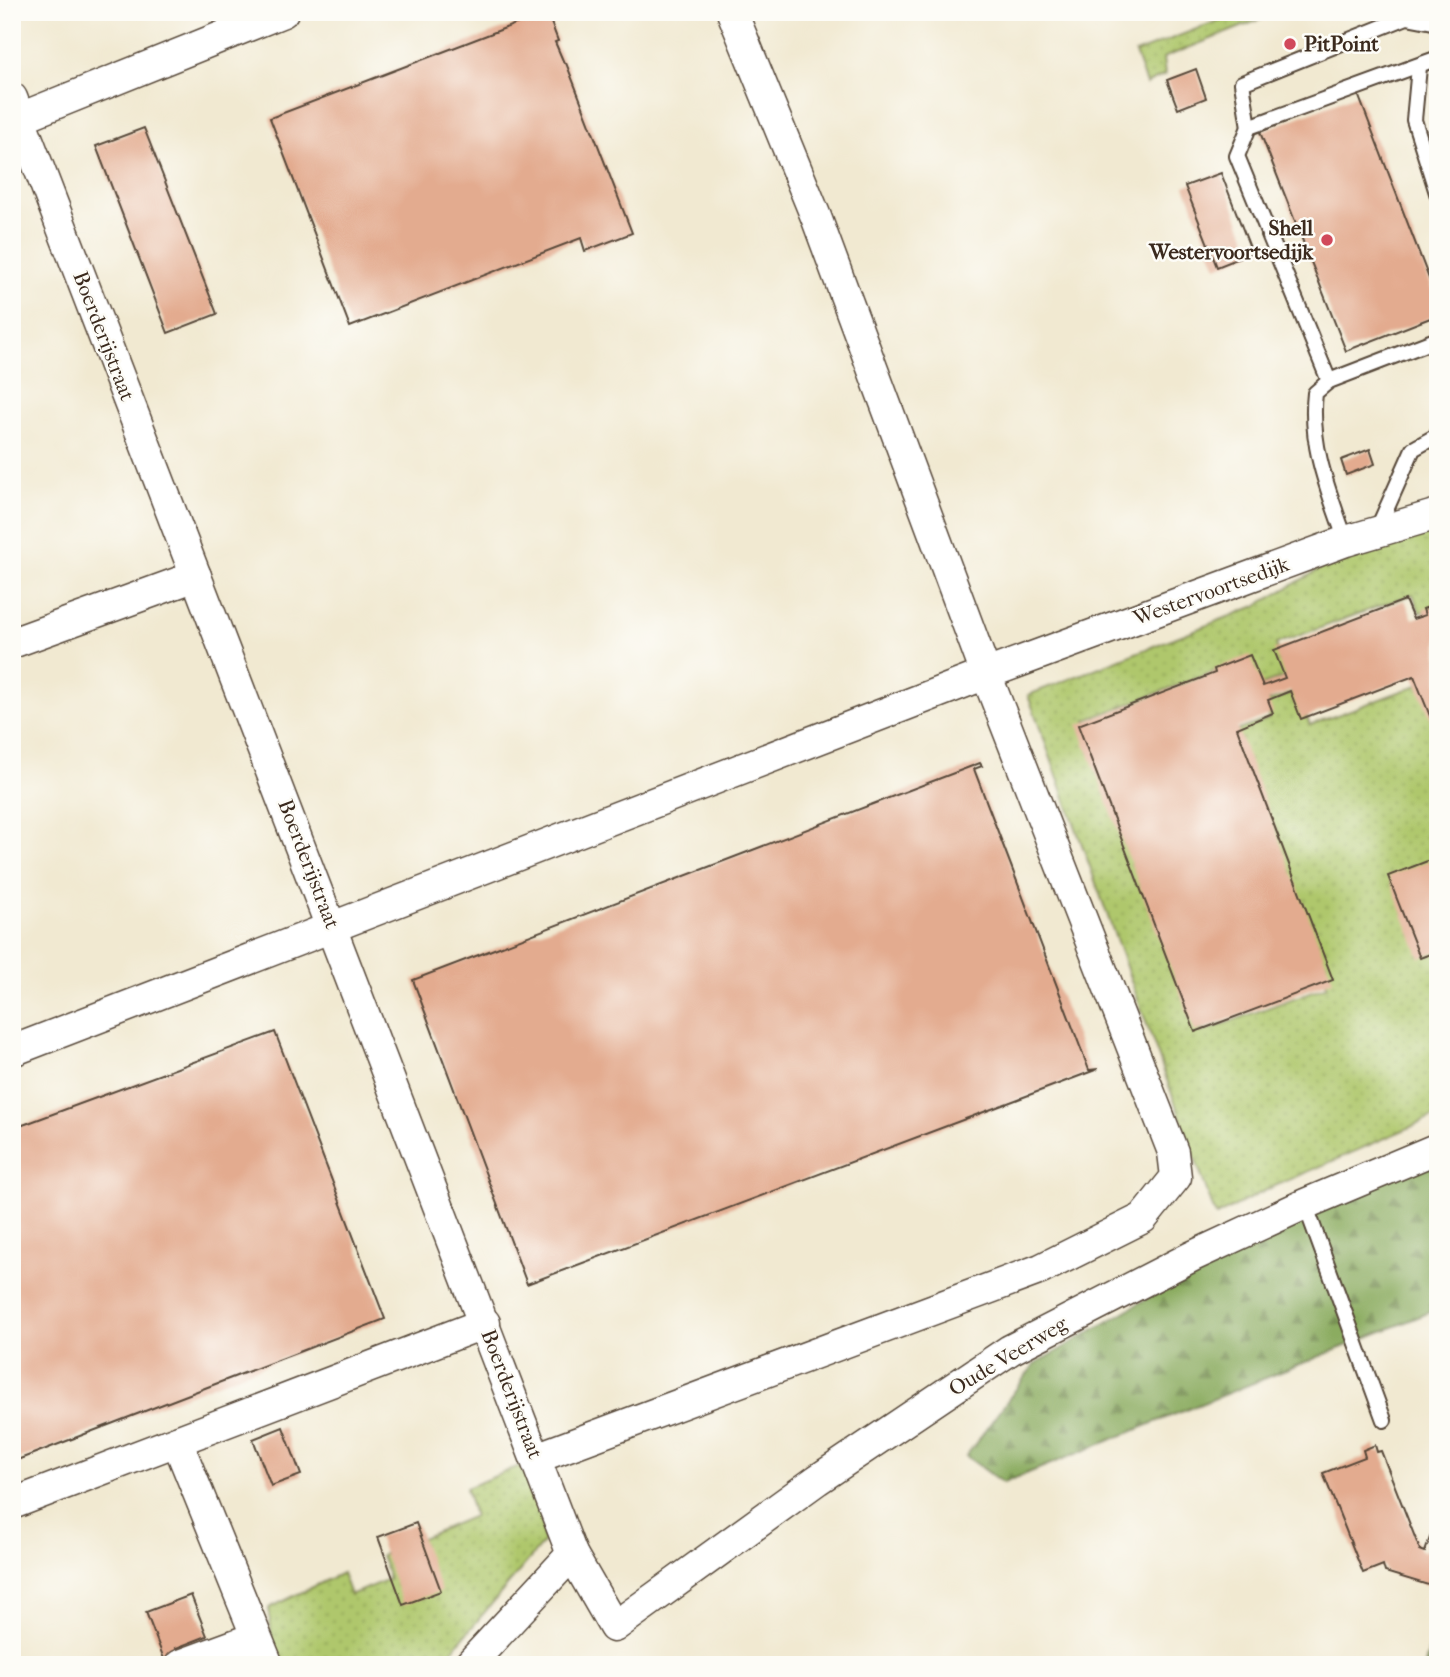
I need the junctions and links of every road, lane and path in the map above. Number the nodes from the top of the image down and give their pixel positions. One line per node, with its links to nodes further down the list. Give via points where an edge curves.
1 (283, 12): 6 (street)
2 (732, 12): 17 (street, via 816,217)
3 (1438, 23): 7 (lane, via 1407,17 1242,83)
4 (1438, 58): 5 (lane)
5 (1419, 67): 7 (lane); 8 (lane, via 1415,120)
6 (16, 108): 15 (street, Boerderijstraat)
7 (1249, 127): 10 (lane, via 1237,156)
8 (1438, 196)
9 (1438, 339): 10 (lane)
10 (1329, 381): 14 (lane, via 1315,393 1312,416 1319,464)
11 (1438, 435): 13 (lane, via 1413,449)
12 (1438, 514): 13 (street, Westervoortsedijk)
13 (1377, 530): 14 (street, Westervoortsedijk)
14 (1346, 541): 17 (street, Westervoortsedijk)
15 (196, 576): 16 (street); 18 (street, Boerderijstraat)
16 (12, 643)
17 (986, 674): 18 (street, Westervoortsedijk); 25 (street, via 1173,1152 1176,1177 1143,1218 1041,1269)
18 (333, 927): 19 (street, Westervoortsedijk); 22 (street, Boerderijstraat)
19 (12, 1051)
20 (1438, 1148): 21 (street, Oude Veerweg)
21 (1305, 1204): 23 (lane); 28 (street, Oude Veerweg, via 1117,1293 1010,1350 817,1480)
22 (485, 1323): 24 (street); 25 (street, Boerderijstraat)
23 (1384, 1420)
24 (177, 1441): 26 (street); 29 (street)
25 (536, 1458): 27 (street, Boerderijstraat)
26 (12, 1504)
27 (572, 1554): 28 (street, Boerderijstraat); 32 (street)
28 (614, 1627)
29 (256, 1637): 30 (street); 31 (street)
30 (180, 1665)
31 (268, 1665)
32 (469, 1665)

